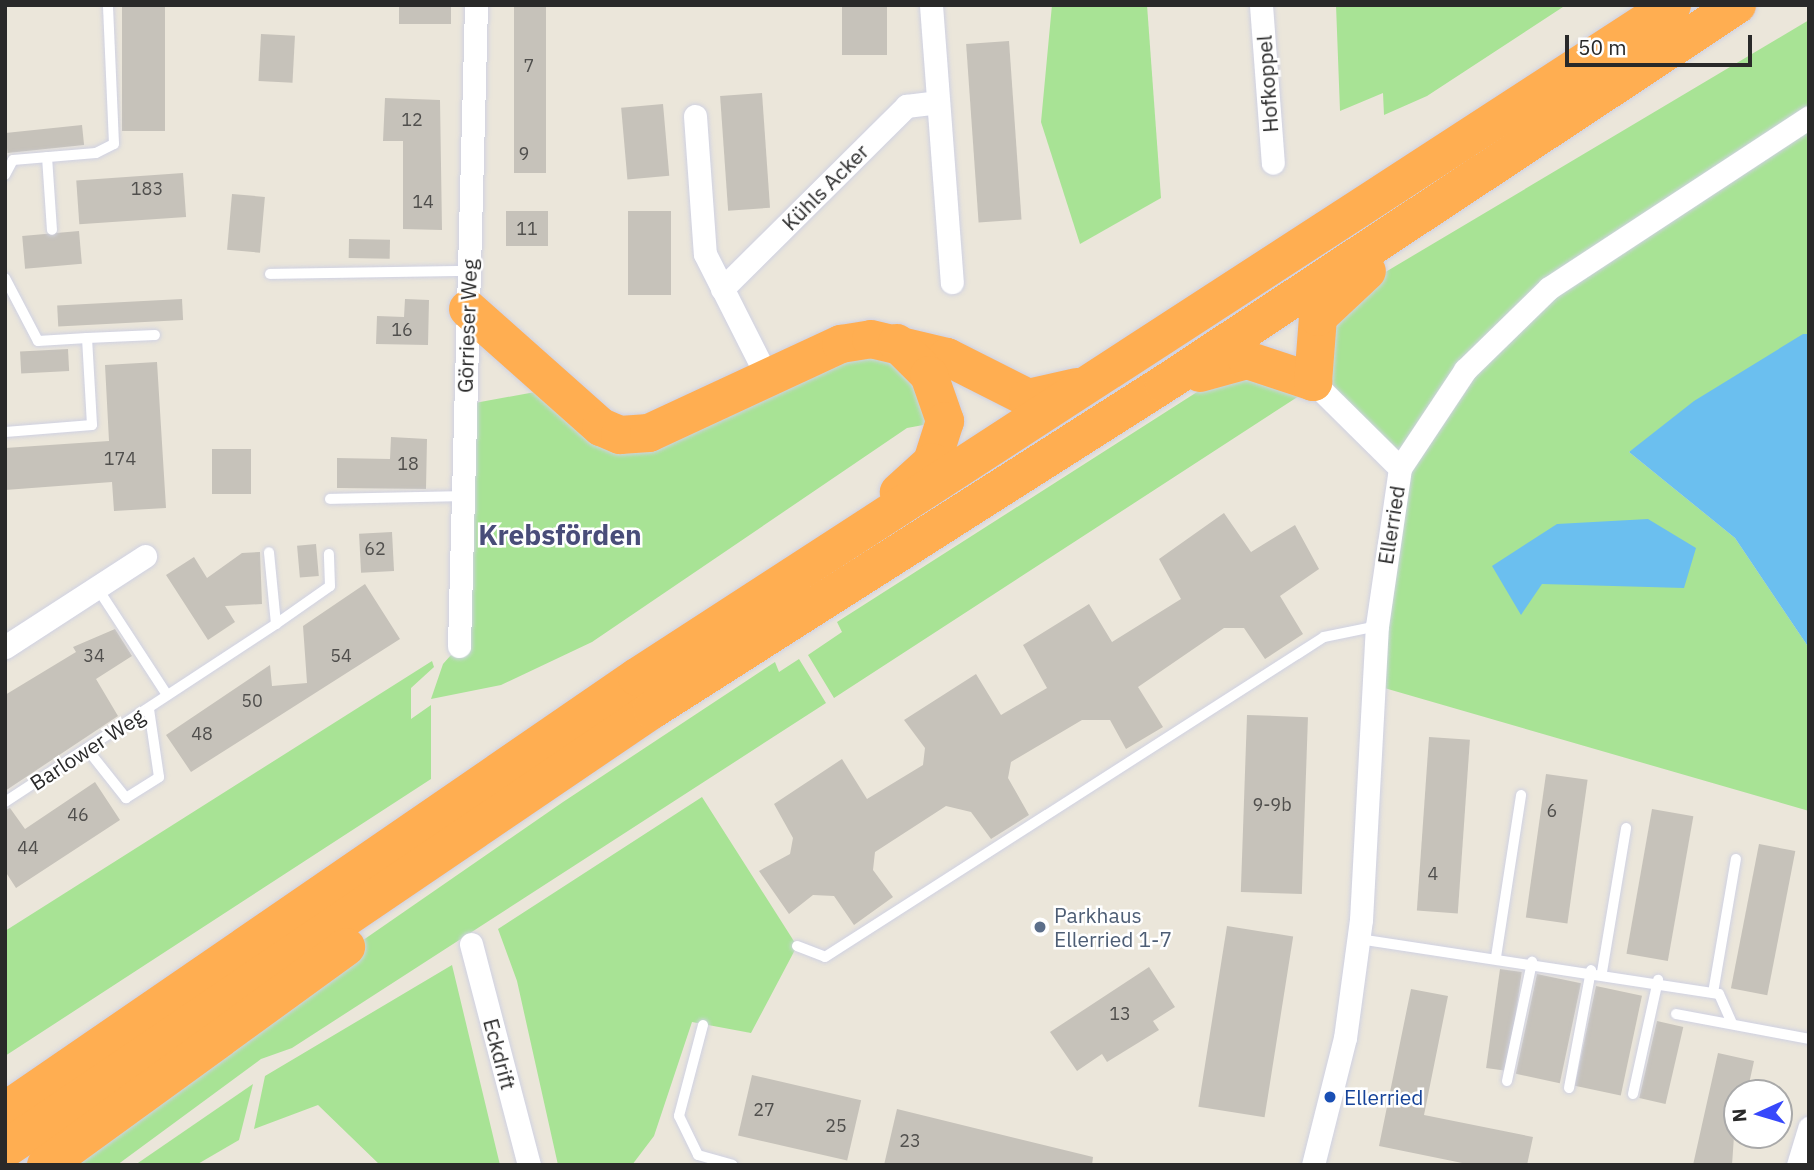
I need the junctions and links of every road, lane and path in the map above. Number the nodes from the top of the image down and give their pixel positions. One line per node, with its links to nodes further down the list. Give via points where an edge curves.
1 (108, 5): 10 (lane, via 114,144 96,153)
2 (476, 5): 16 (street, Görrieser Weg)
3 (931, 5): 7 (street)
4 (1261, 5): 12 (street, Hofkoppel)
5 (1672, 5): 26 (highway)
6 (1737, 5): 14 (highway)
7 (937, 102): 19 (street); 20 (street, Kühls Acker, via 906,107)
8 (695, 116): 20 (street, via 705,254)
9 (1809, 117): 30 (street, Ellerried, via 1549,288 1465,370)
10 (47, 157): 11 (lane); 15 (lane)
11 (9, 161): 13 (lane)
12 (1273, 163)
13 (5, 175)
14 (1460, 188): 27 (highway, via 1318,317); 28 (highway)
15 (52, 230)
16 (468, 271): 17 (lane); 21 (street, Görrieser Weg)
17 (270, 274)
18 (5, 278): 23 (lane, via 38,341)
19 (952, 282)
20 (722, 289): 25 (street)
21 (468, 309): 25 (highway, via 601,427 620,435 649,433); 31 (street, Görrieser Weg)
22 (155, 335): 23 (lane)
23 (87, 338): 29 (lane, via 92,425)
24 (897, 342): 25 (highway, via 841,344); 26 (highway, via 947,358 1028,398); 33 (highway, via 929,375 945,421 941,435 932,462)
25 (767, 377)
26 (1100, 382): 33 (highway)
27 (1313, 382): 28 (highway, via 1247,360); 30 (street, Ellerried)
28 (1164, 384): 42 (highway)
29 (5, 432)
30 (1400, 468): 39 (street, Ellerried)
31 (462, 496): 32 (lane); 40 (street, Görrieser Weg)
32 (330, 499)
33 (835, 549): 42 (highway)
34 (269, 552): 38 (lane)
35 (329, 554): 38 (lane, Barlower Weg, via 330,586)
36 (145, 556): 37 (street)
37 (98, 589): 41 (street); 43 (lane, Barlower Weg)
38 (276, 624): 43 (lane, Barlower Weg)
39 (1377, 626): 50 (street, Ellerried); 52 (lane, via 1324,637 825,957)
40 (458, 646)
41 (5, 647)
42 (644, 694): 62 (highway, via 432,789); 66 (highway); 68 (highway); 69 (highway, via 463,862)
43 (167, 695): 44 (lane, Barlower Weg)
44 (149, 709): 45 (lane, Barlower Weg); 45 (lane, via 159,777 126,798)
45 (87, 749): 47 (lane, Barlower Weg)
46 (1521, 795): 53 (lane)
47 (5, 802)
48 (1626, 828): 55 (lane)
49 (1736, 859): 57 (lane)
50 (1359, 939): 53 (lane); 72 (street, Ellerried, via 1345,1038)
51 (471, 944): 70 (street, Eckdrift)
52 (797, 946)
53 (1496, 957): 54 (lane)
54 (1532, 962): 55 (lane); 63 (lane)
55 (1597, 971): 56 (lane); 64 (lane)
56 (1658, 980): 57 (lane); 65 (lane)
57 (1713, 993): 59 (lane)
58 (1676, 1014): 59 (lane)
59 (1732, 1023): 61 (lane)
60 (703, 1024): 71 (lane, via 679,1116 698,1155)
61 (1809, 1039)
62 (5, 1081)
63 (1507, 1081)
64 (1569, 1088)
65 (1633, 1094)
66 (5, 1111)
67 (1809, 1128): 73 (street)
68 (5, 1149)
69 (46, 1165)
70 (529, 1165)
71 (733, 1165)
72 (1313, 1165)
73 (1798, 1165)

